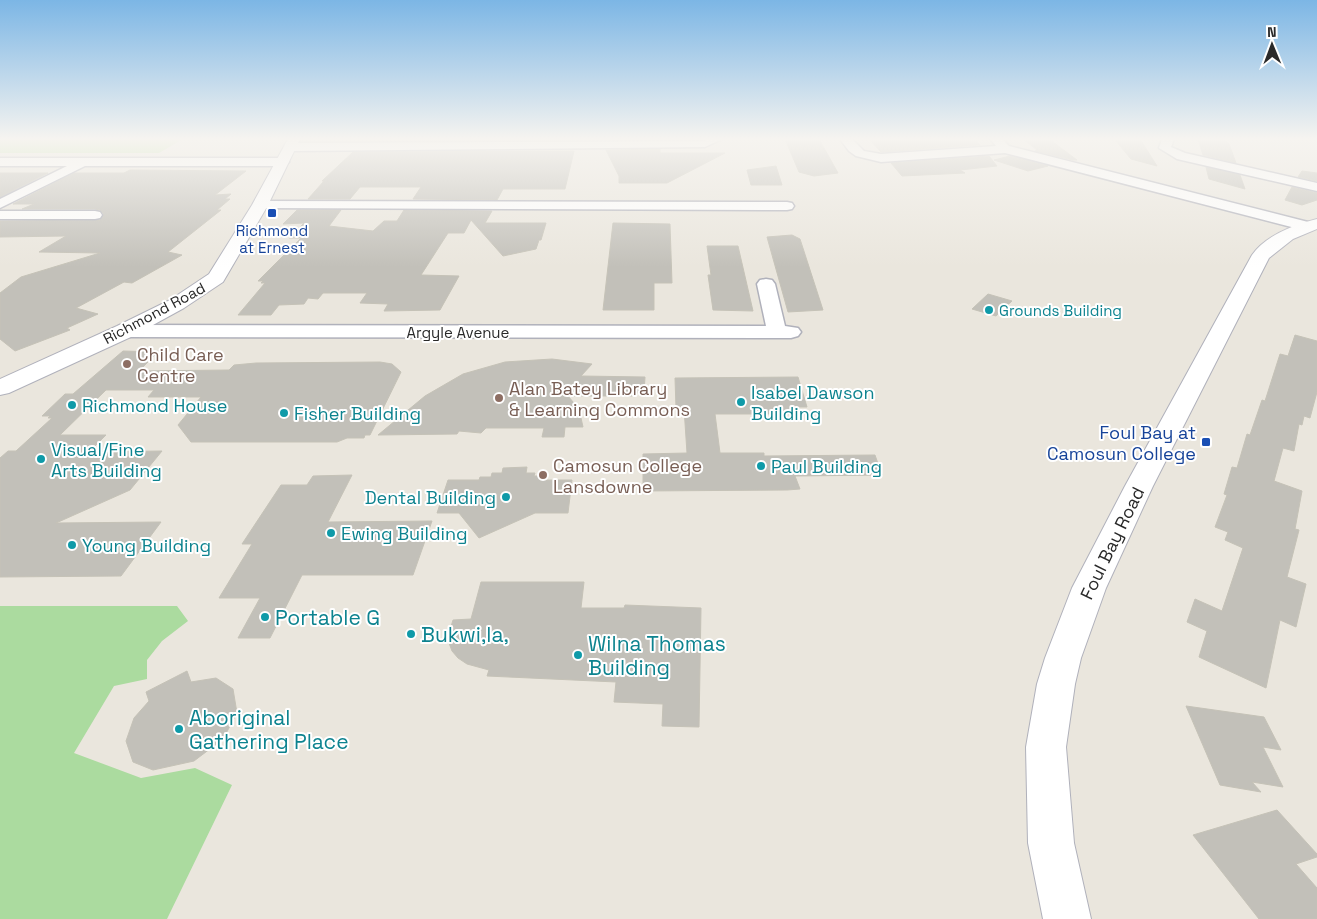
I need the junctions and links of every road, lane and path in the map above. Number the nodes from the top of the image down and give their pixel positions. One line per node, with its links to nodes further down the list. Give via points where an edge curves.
1 (44, 182): 6 (street)
2 (272, 182): 7 (main road, Richmond Road)
3 (1146, 182): 11 (street)
4 (1291, 182): 5 (street)
5 (1317, 188)
6 (0, 204)
7 (260, 205): 8 (street); 13 (main road, Richmond Road, via 216,278 178,304)
8 (787, 206)
9 (0, 215): 10 (street)
10 (94, 215)
11 (1312, 225): 15 (main road, Foul Bay Road, via 1279,239 1261,254 1089,588 1063,658 1046,747 1051,843)
12 (766, 284): 13 (street, Argyle Avenue, via 784,332)
13 (125, 331): 14 (main road, Richmond Road)
14 (0, 388)
15 (1067, 919)

